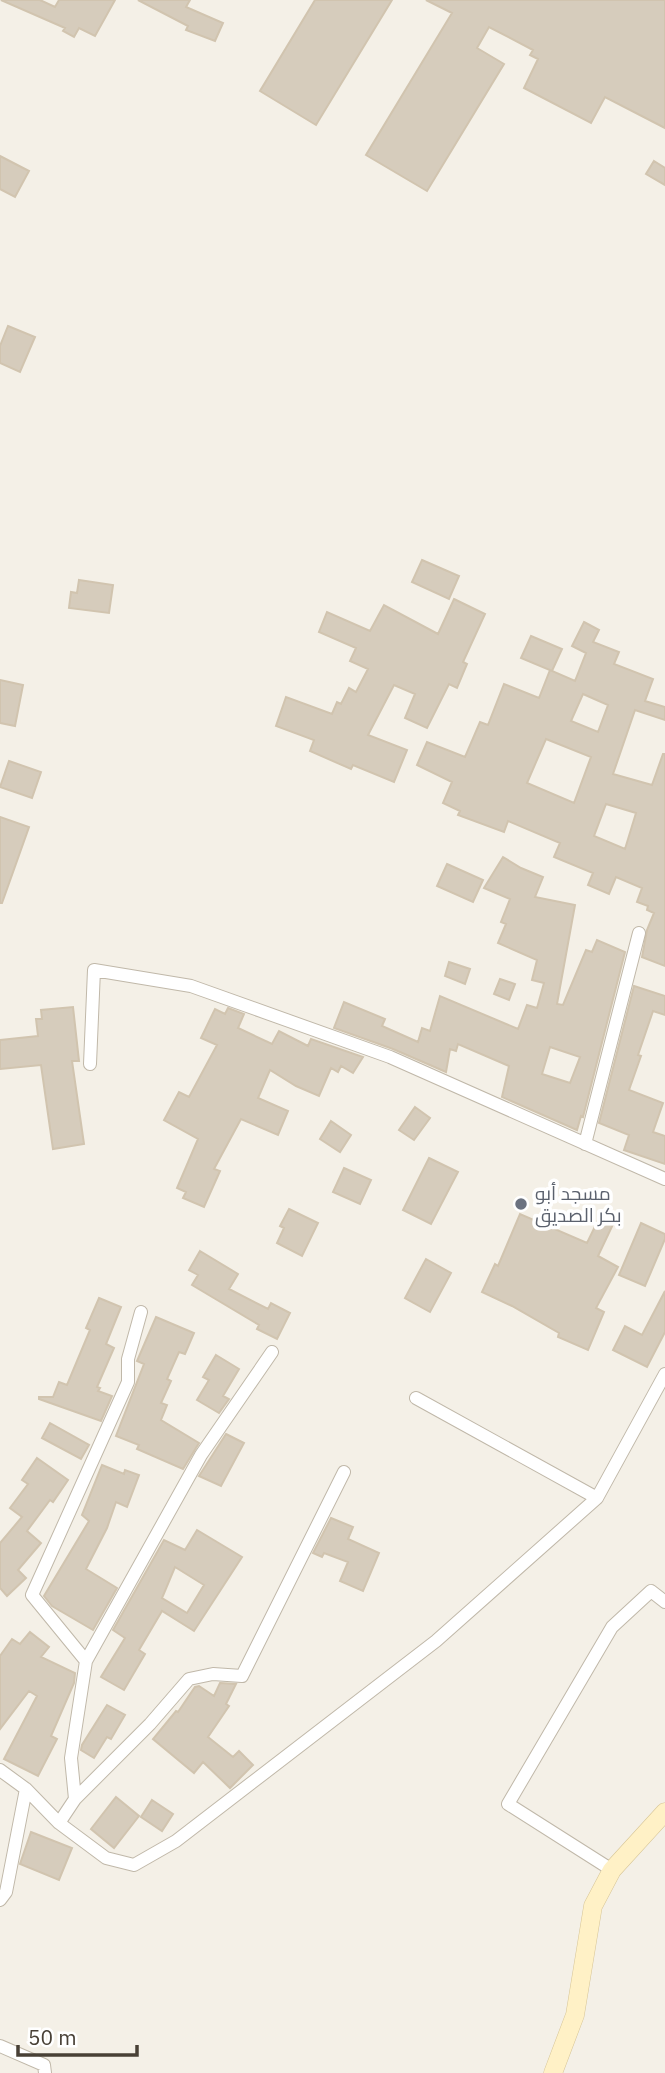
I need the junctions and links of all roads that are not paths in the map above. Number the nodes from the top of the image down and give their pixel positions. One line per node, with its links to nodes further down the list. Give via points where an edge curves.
1 (639, 933): 3 (street)
2 (90, 1063): 3 (street, via 94,970 191,986 390,1057)
3 (585, 1144): 4 (street)
4 (665, 1179)
5 (141, 1312): 12 (street, via 128,1359 128,1382 32,1595)
6 (272, 1352): 12 (street, via 201,1455)
7 (665, 1374): 10 (street)
8 (416, 1398): 10 (street)
9 (344, 1472): 15 (street, via 242,1676 213,1674 189,1679)
10 (597, 1498): 17 (street, via 436,1641 176,1841 134,1865 106,1858)
11 (665, 1602): 18 (street, via 651,1591 611,1627 508,1804)
12 (86, 1661): 15 (street, via 71,1758)
13 (0, 1770): 14 (street)
14 (26, 1789): 17 (street); 19 (street, via 6,1892)
15 (75, 1799): 17 (street)
16 (665, 1812): 18 (main road)
17 (59, 1822)
18 (612, 1870): 22 (main road, via 593,1906 575,2015)
19 (0, 1900)
20 (0, 2046): 21 (street, via 44,2065)
21 (45, 2073)
22 (553, 2073)

